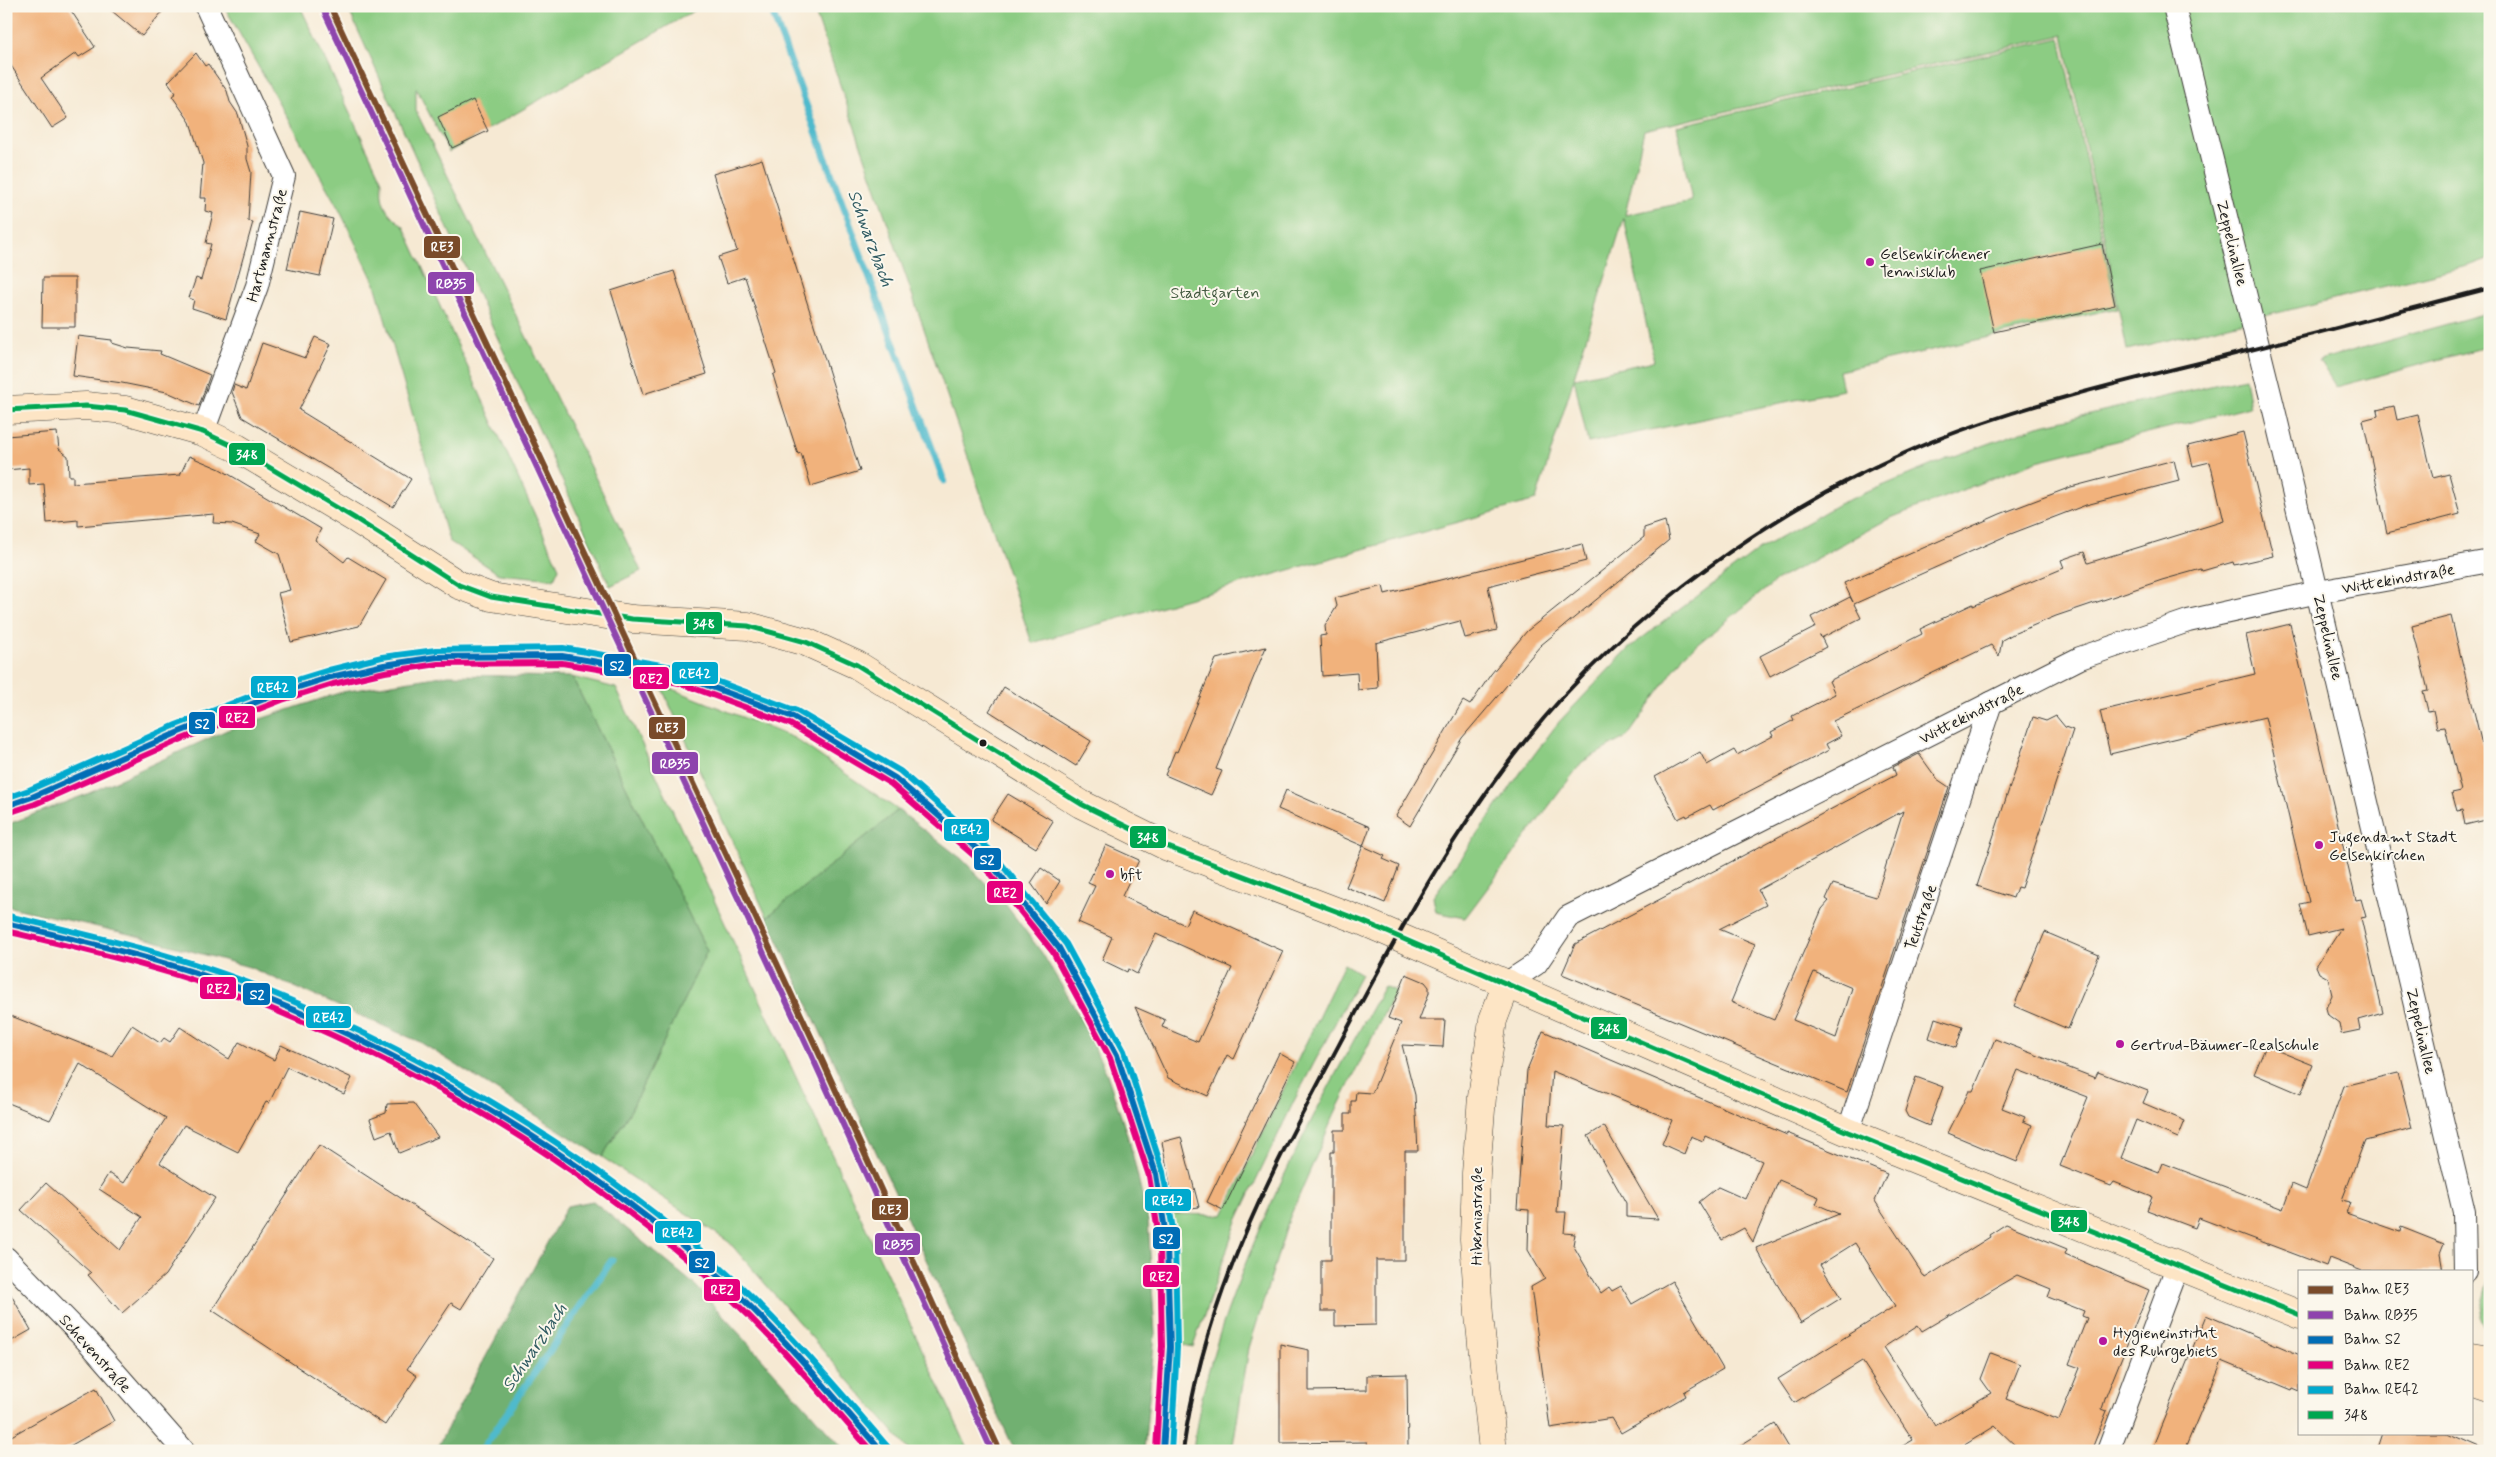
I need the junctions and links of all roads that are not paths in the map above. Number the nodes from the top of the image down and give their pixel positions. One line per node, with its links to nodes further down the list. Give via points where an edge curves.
1 (206, 6): 4 (street, Hartmannstraße, via 284,176 257,286)
2 (2174, 6): 6 (street, Zeppelinallee)
3 (6, 410): 4 (main road, via 86,406 125,410)
4 (203, 432): 8 (main road, via 262,463 459,585 491,597 632,619 748,626 806,642 857,665 1081,804 1151,838 1362,921)
5 (2490, 561): 6 (street, Wittekindstraße)
6 (2318, 592): 7 (street, Wittekindstraße, via 2188,621 2080,658); 12 (street, Zeppelinallee, via 2464,1212)
7 (1992, 703): 8 (street, Wittekindstraße, via 1568,917 1536,964); 9 (street, Teutstraße)
8 (1507, 983): 9 (main road); 19 (main road, Hiberniastraße, via 1493,1020 1482,1097 1474,1239)
9 (1848, 1132): 11 (main road)
10 (6, 1258): 18 (street, Schevenstraße, via 90,1344)
11 (2177, 1266): 13 (main road); 20 (street)
12 (2465, 1270)
13 (2298, 1314)
14 (2474, 1357): 15 (main road)
15 (2490, 1360)
16 (2474, 1383): 17 (main road)
17 (2490, 1388)
18 (184, 1451)
19 (1493, 1451)
20 (2108, 1451)

